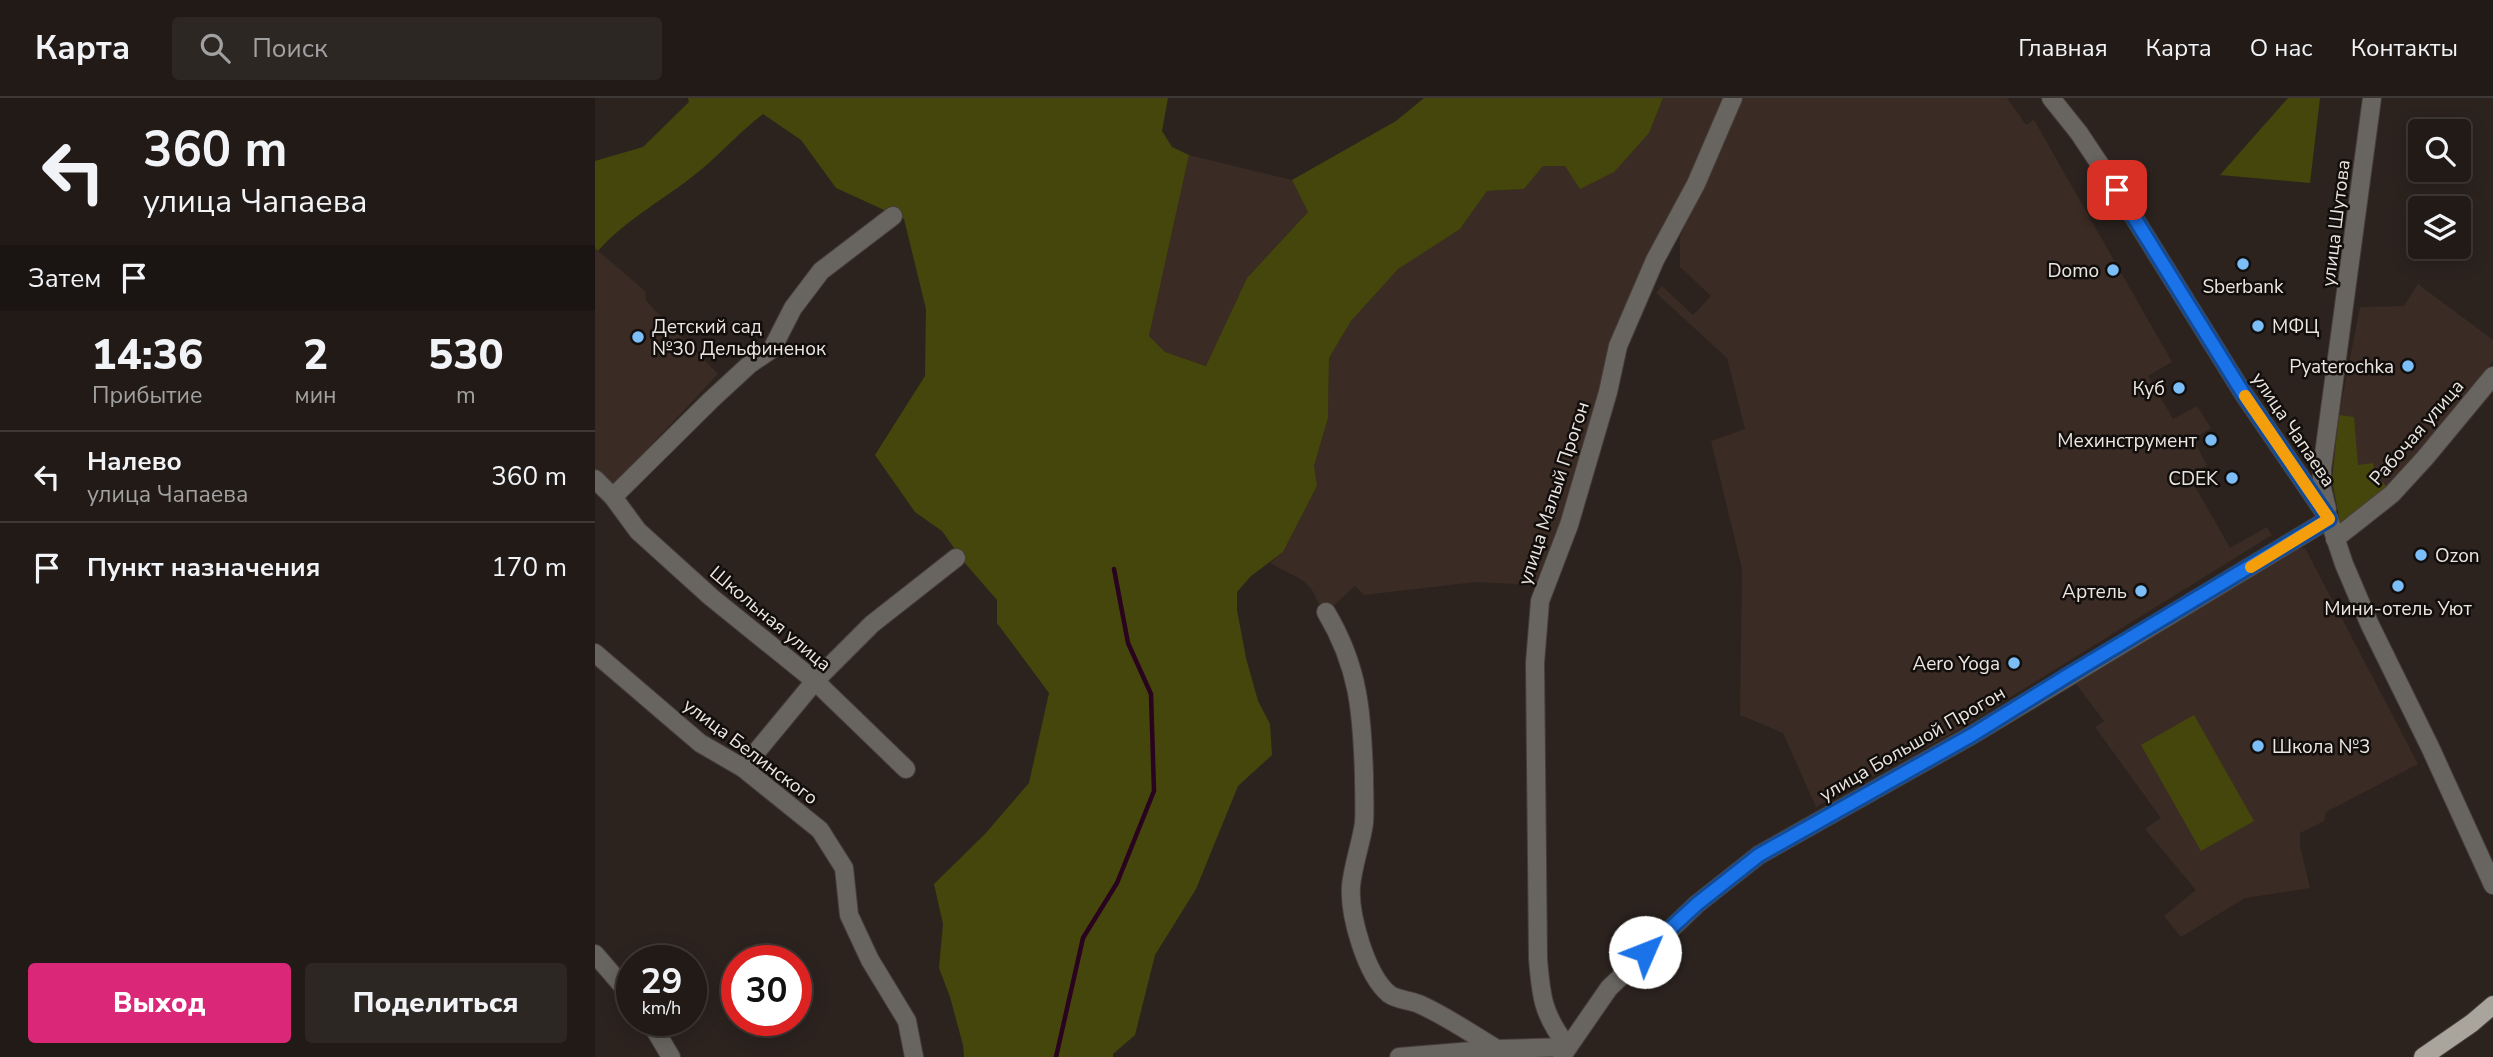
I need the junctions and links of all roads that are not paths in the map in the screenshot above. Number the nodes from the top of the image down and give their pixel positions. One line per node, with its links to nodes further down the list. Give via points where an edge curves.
1 (1733, 98): 22 (street, улица Малый Прогон, via 1618,346 1569,525 1540,601 1535,663 1538,958 1541,998)
2 (2051, 98): 8 (street, улица Чапаева, via 2117,190 2243,393)
3 (2372, 98): 8 (street, улица Шутова, via 2322,469)
4 (893, 216): 7 (street, via 821,271 793,308 772,349 711,400)
5 (2493, 376): 9 (street, Рабочая улица, via 2392,494)
6 (596, 483): 7 (street, Школьная улица)
7 (613, 497): 13 (street, Школьная улица, via 638,531)
8 (2329, 519): 9 (street, улица Чапаева); 22 (street, улица Большой Прогон, via 1972,735 1759,855 1697,904 1609,988)
9 (2335, 539): 16 (street, улица Чапаева, via 2370,625)
10 (955, 558): 13 (street, via 872,624)
11 (1327, 612): 21 (street, via 1355,674 1364,824 1352,903 1375,978 1391,995 1419,1004)
12 (595, 653): 14 (street, улица Белинского, via 700,743)
13 (815, 681): 14 (street); 15 (street, Школьная улица)
14 (743, 768): 24 (street, улица Белинского, via 820,830 844,868 849,915 907,1021)
15 (906, 769)
16 (2492, 879)
17 (595, 954): 18 (street)
18 (616, 978)
19 (2493, 1004): 26 (main road)
20 (659, 1036): 23 (street)
21 (1497, 1049): 22 (street); 25 (street)
22 (1564, 1052)
23 (671, 1057)
24 (914, 1057)
25 (1399, 1057)
26 (2423, 1057)

